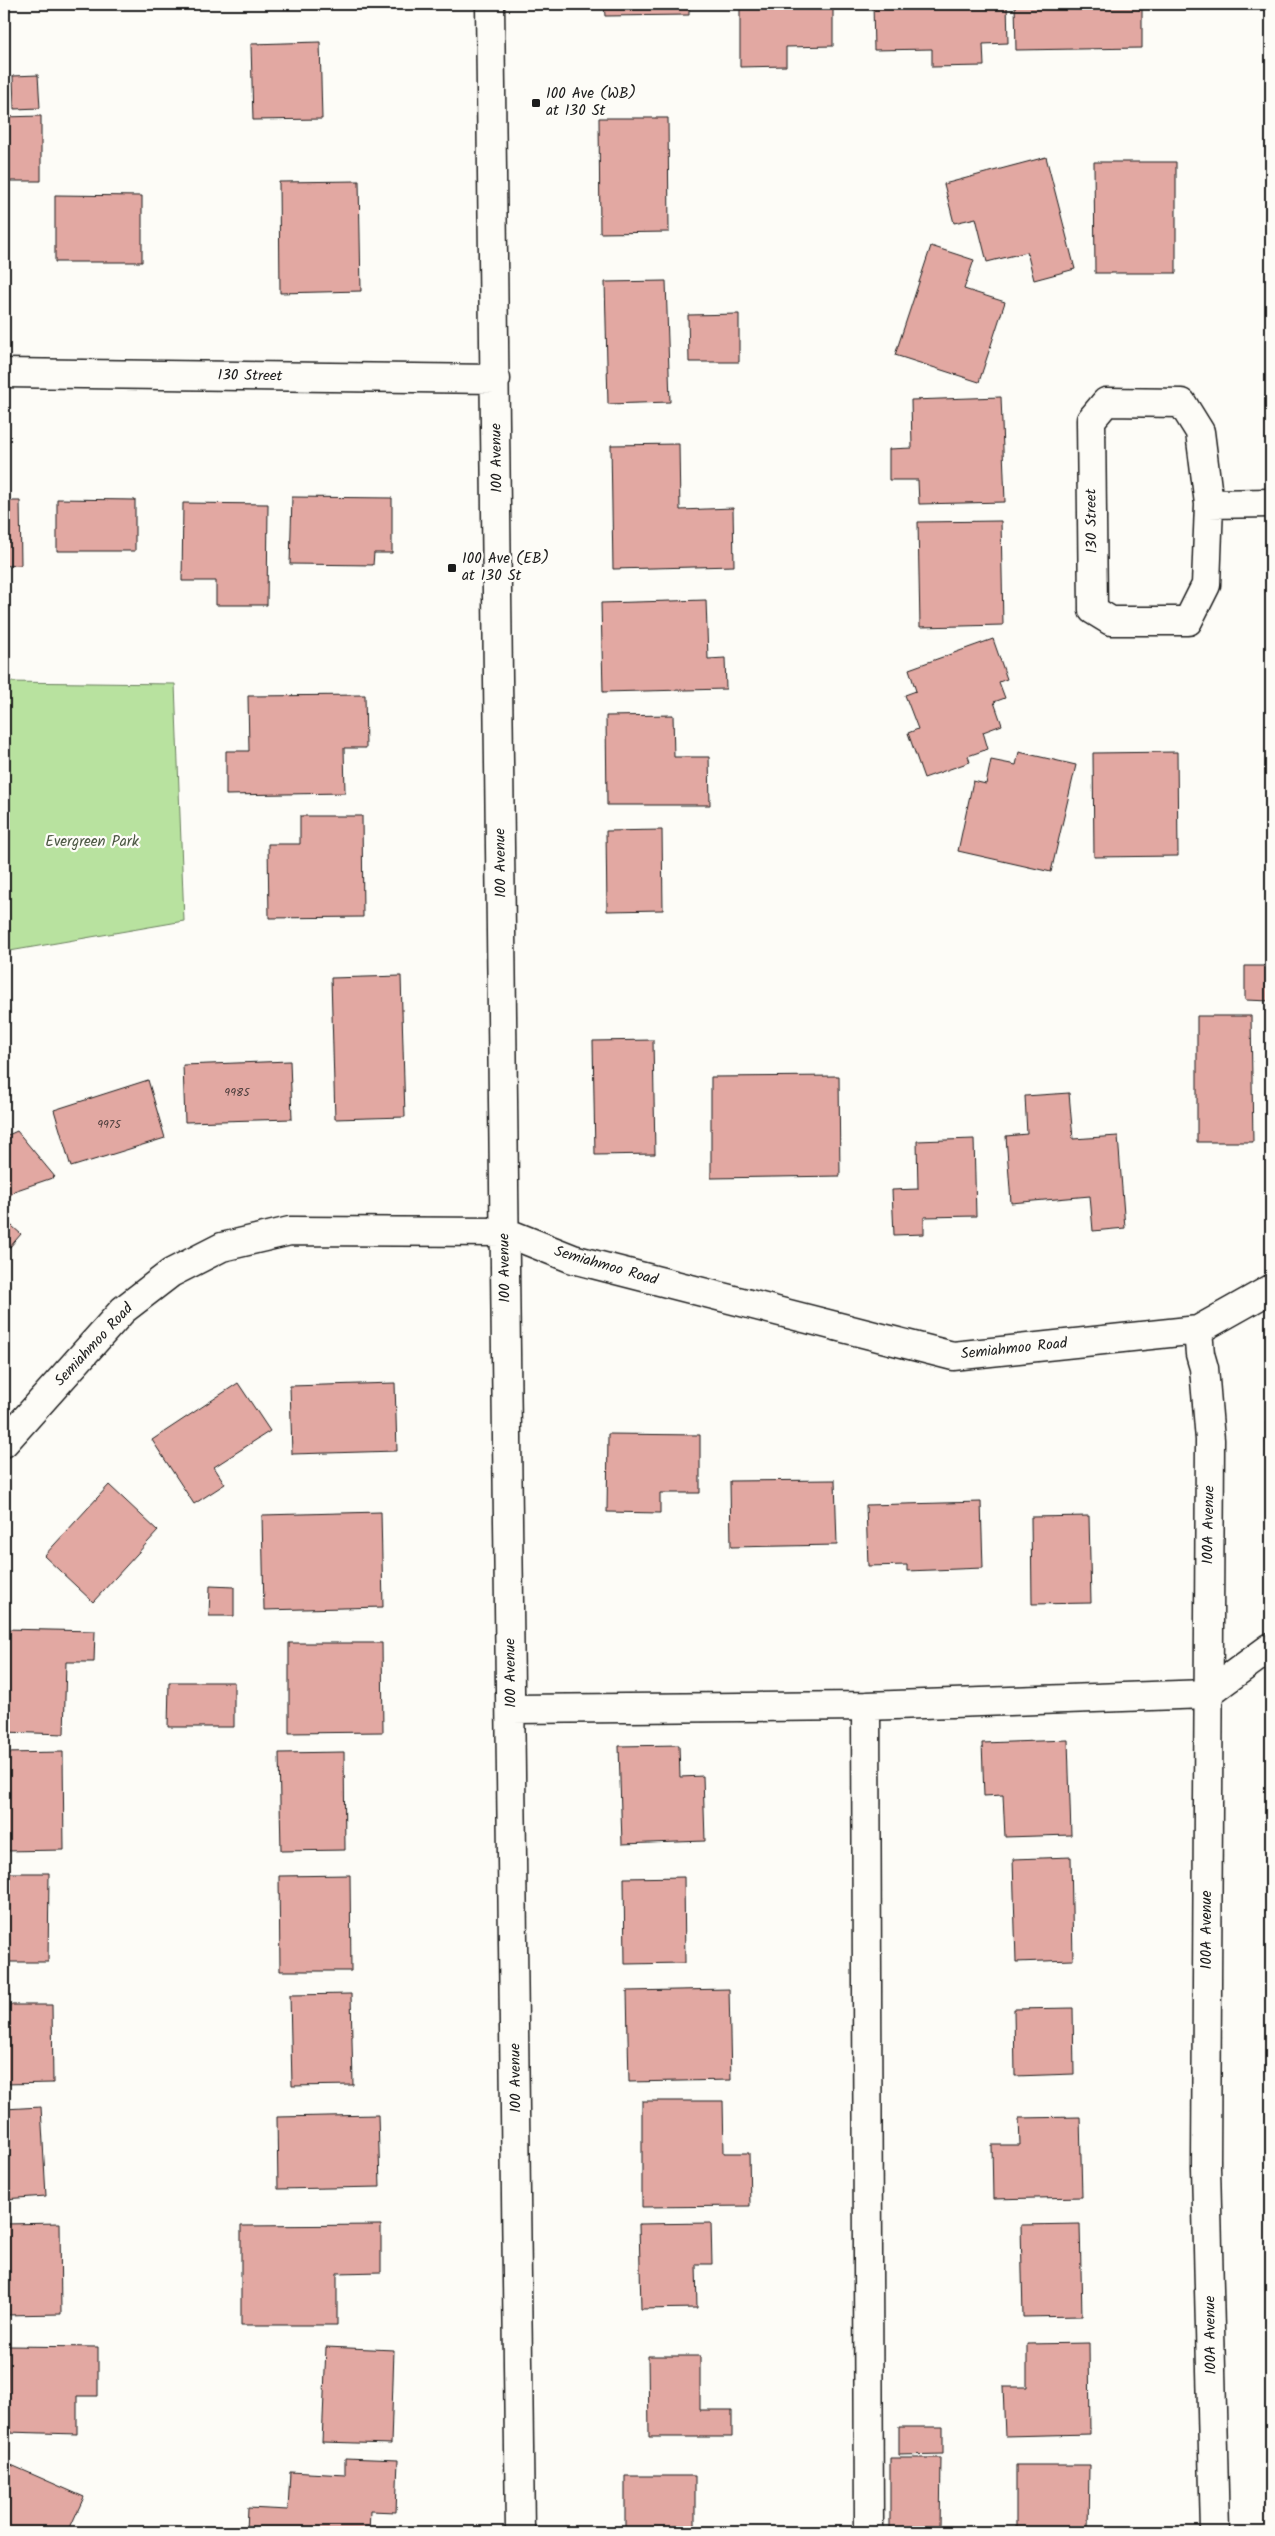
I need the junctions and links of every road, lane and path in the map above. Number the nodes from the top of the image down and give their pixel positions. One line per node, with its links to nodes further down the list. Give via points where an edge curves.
1 (490, 4): 3 (street, 100 Avenue)
2 (4, 373): 3 (street, 130 Street)
3 (496, 379): 6 (street, 100 Avenue)
4 (1271, 503): 5 (street)
5 (1209, 504): 5 (street, 130 Street, via 1206,585 1188,621 1111,621 1093,610 1091,420 1106,402 1182,403 1200,432)
6 (505, 1232): 8 (street, Semiahmoo Road, via 573,1259 953,1356); 9 (street, Semiahmoo Road, via 290,1231 222,1247 171,1273 122,1310); 13 (street, 100 Avenue)
7 (1271, 1289): 8 (street, Semiahmoo Road)
8 (1198, 1330): 11 (street, 100A Avenue, via 1210,1440)
9 (4, 1444)
10 (1271, 1646): 11 (street)
11 (1207, 1694): 12 (street); 16 (street, 100A Avenue, via 1206,2167)
12 (866, 1706): 13 (street); 15 (street)
13 (512, 1709): 14 (street, 100 Avenue)
14 (520, 2532)
15 (869, 2532)
16 (1215, 2532)

